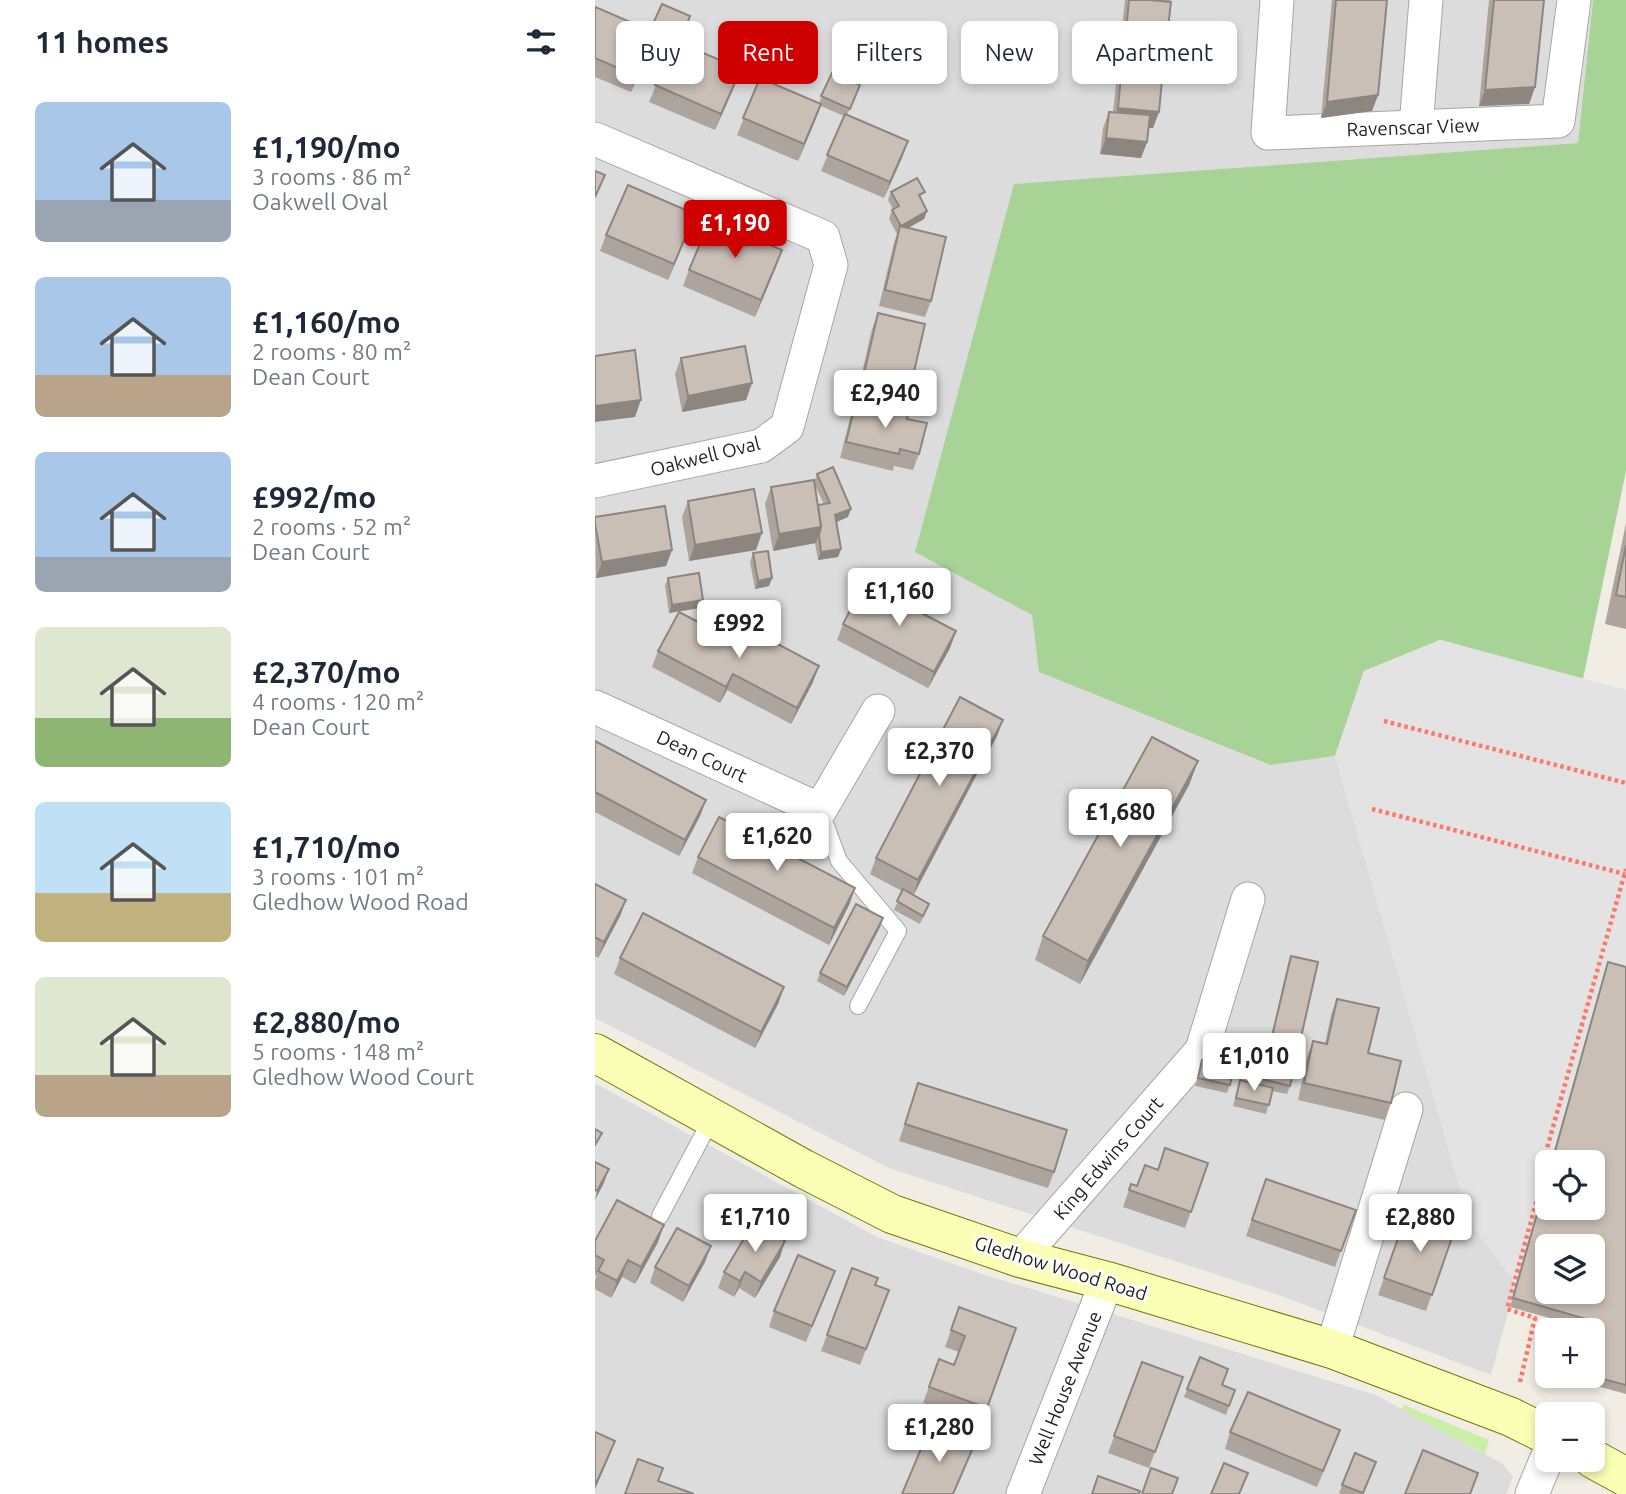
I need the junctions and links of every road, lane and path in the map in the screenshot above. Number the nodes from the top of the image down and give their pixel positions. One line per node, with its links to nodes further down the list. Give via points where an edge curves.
1 (1277, 0): 4 (street, Ravenscar View, via 1268,132)
2 (1426, 0): 4 (street)
3 (1574, 0): 4 (street, Ravenscar View, via 1558,121)
4 (1416, 127)
5 (595, 139): 6 (street, Oakwell Oval, via 823,237 831,265 786,427 761,446)
6 (595, 481)
7 (595, 707): 12 (street, Dean Court)
8 (878, 711): 12 (street)
9 (1384, 721): 10 (path)
10 (1626, 783)
11 (1372, 809): 13 (path)
12 (820, 810): 15 (lane, via 839,861 898,931)
13 (1626, 873): 23 (path, via 1538,1180 1542,1181 1507,1309 1535,1318)
14 (1248, 899): 20 (street, King Edwins Court, via 1202,1050)
15 (858, 1006)
16 (595, 1053): 18 (street, Gledhow Wood Road)
17 (1406, 1109): 22 (street)
18 (712, 1118): 19 (lane); 20 (street, Gledhow Wood Road, via 892,1213)
19 (660, 1216)
20 (1020, 1258): 21 (street, Gledhow Wood Road)
21 (1107, 1281): 22 (street, Gledhow Wood Road); 28 (street, Well House Avenue)
22 (1332, 1349): 23 (street, Gledhow Wood Road)
23 (1511, 1417): 24 (street, Gledhow Wood Road)
24 (1535, 1429)
25 (1605, 1466): 27 (street)
26 (1541, 1472): 29 (street)
27 (1626, 1477)
28 (1023, 1494)
29 (1532, 1494)

